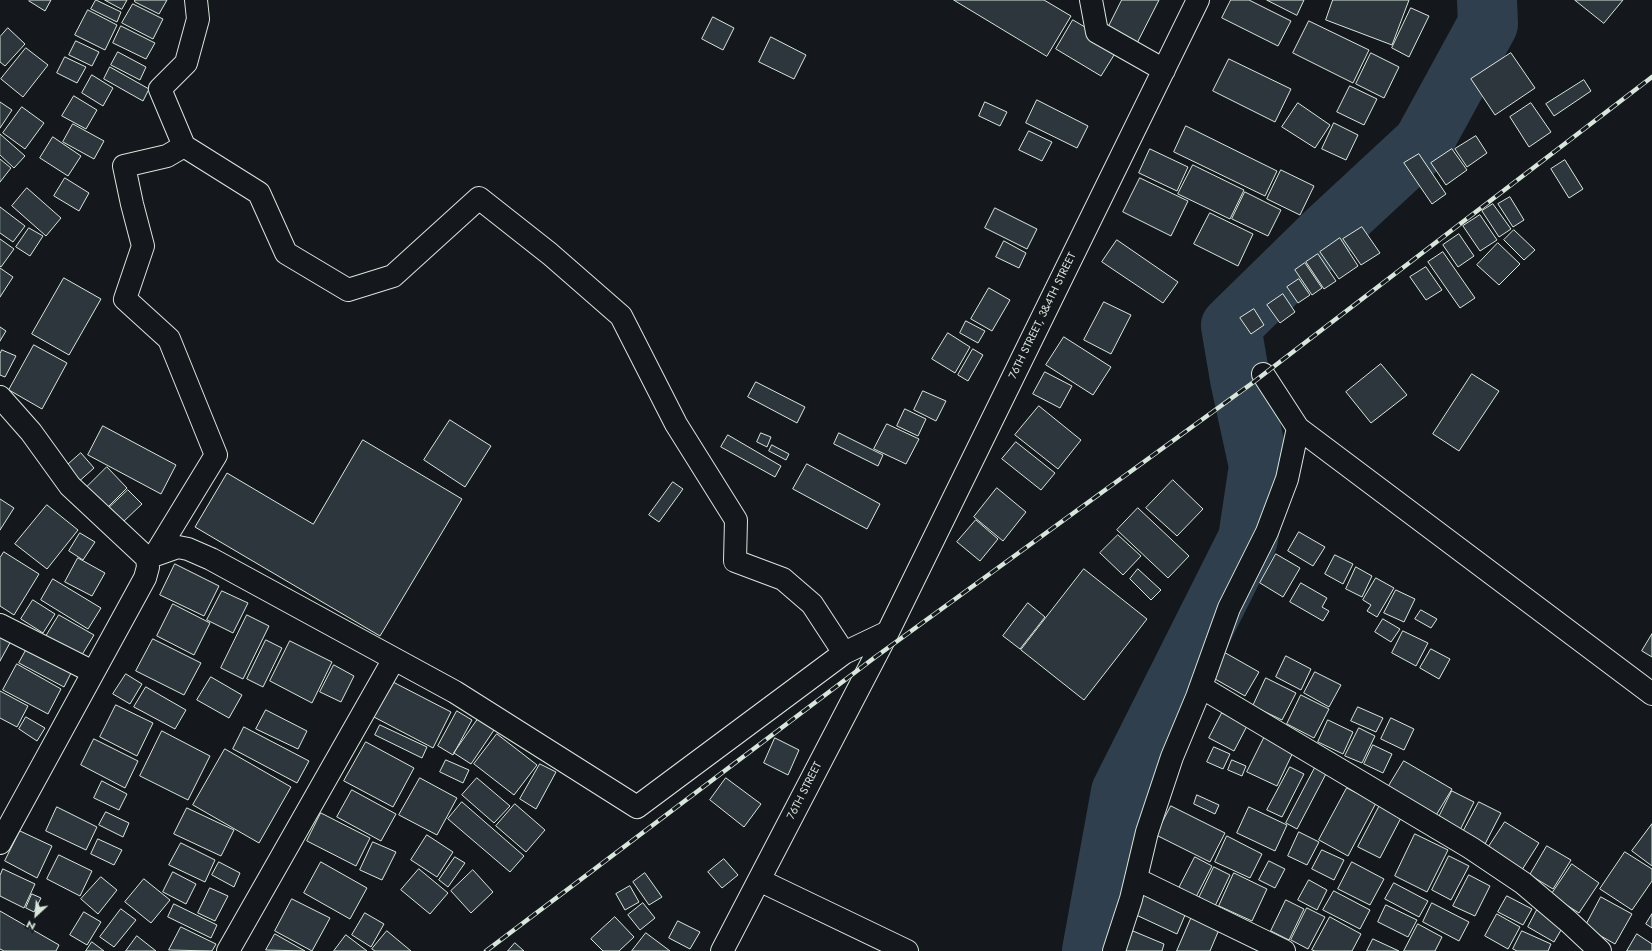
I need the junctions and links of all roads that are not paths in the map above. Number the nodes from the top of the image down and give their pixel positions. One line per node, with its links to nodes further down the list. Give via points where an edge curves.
1 (196, 0): 5 (street, via 198,19 186,63 160,89)
2 (1091, 0): 4 (street, via 1097,32)
3 (1198, 0): 4 (street, 76TH STREET, 3&4TH STREET)
4 (1164, 70): 11 (street, 76TH STREET, 3&4TH STREET)
5 (184, 146): 9 (street, via 167,156 124,166 143,246 125,299 169,339 216,454); 12 (street, via 259,194 286,253 348,290 393,276 479,198 550,254 621,316 676,424 736,520 735,561 783,579 812,604)
6 (1263, 374): 8 (street)
7 (0, 397): 9 (street, via 31,432 70,486)
8 (1298, 428): 15 (street, via 1287,479 1267,532 1228,608); 16 (street)
9 (151, 557): 13 (street, via 178,547 188,549); 14 (street, via 145,578)
10 (0, 625): 14 (street)
11 (888, 632): 12 (street); 19 (street, 76TH STREET)
12 (844, 654): 13 (street, via 637,807 455,692)
13 (394, 659): 20 (street)
14 (93, 672): 17 (street)
15 (1201, 687): 18 (street, via 1172,757 1147,832); 25 (street, via 1471,848 1523,883)
16 (1652, 694)
17 (0, 843)
18 (1136, 878): 23 (street); 24 (street)
19 (759, 880): 21 (street, 76TH STREET); 22 (street)
20 (228, 951)
21 (722, 951)
22 (907, 951)
23 (1114, 951)
24 (1284, 951)
25 (1600, 951)

